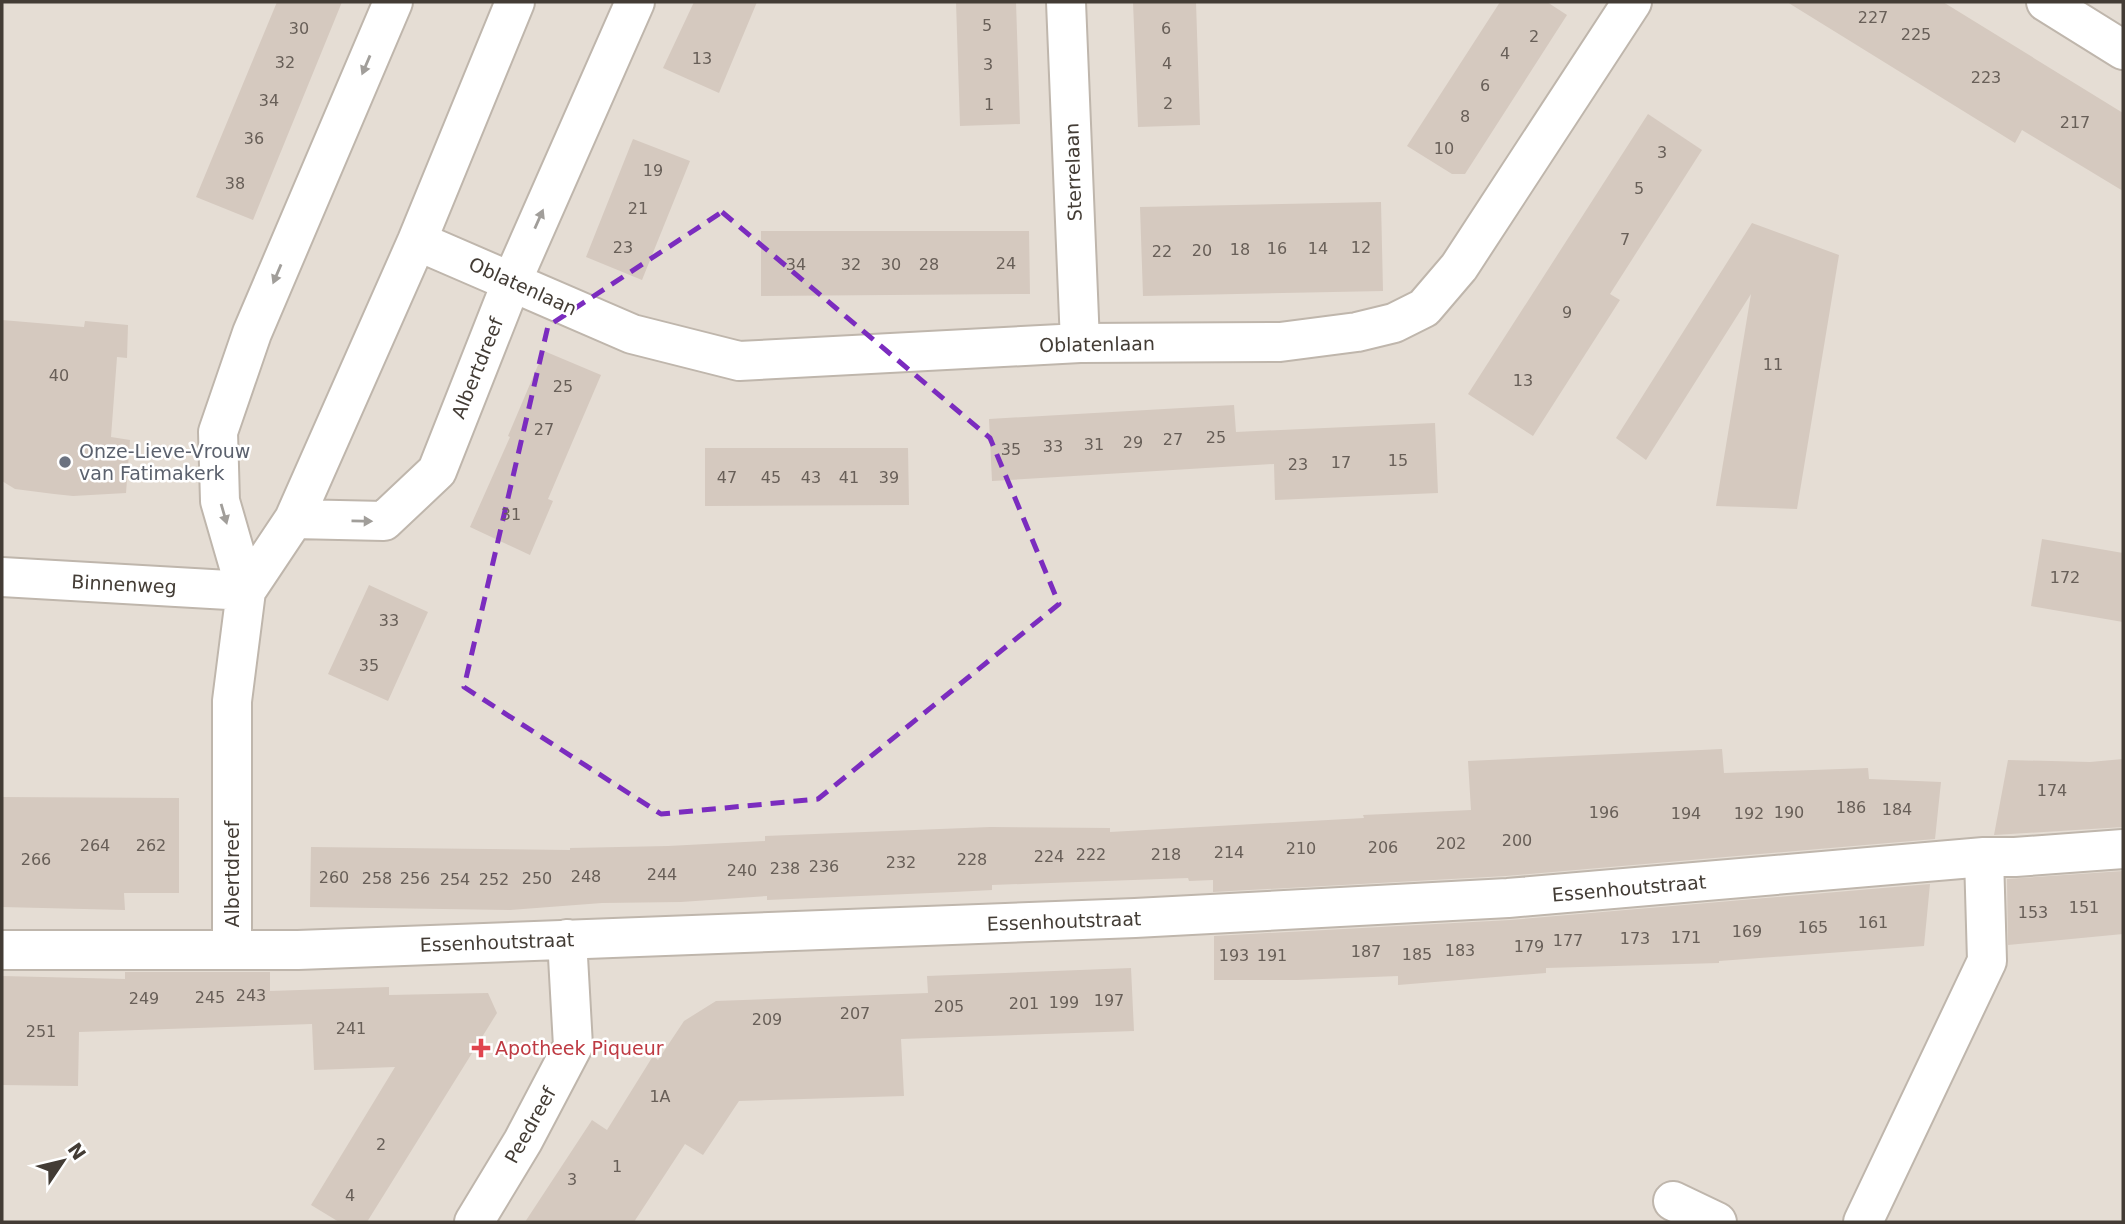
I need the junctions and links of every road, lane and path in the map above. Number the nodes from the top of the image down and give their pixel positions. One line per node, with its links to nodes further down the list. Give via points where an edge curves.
1 (393, 2): 13 (street, Albertdreef, one-way to 13, via 252,332 218,432 220,501)
2 (515, 2): 8 (street, Albertdreef)
3 (635, 2): 9 (street, Albertdreef, one-way to 3)
4 (1066, 2): 10 (street, Sterrelaan)
5 (1632, 2): 10 (street, Oblatenlaan, via 1459,268 1424,308 1369,329 1280,342)
6 (2046, 2): 7 (street)
7 (2123, 50)
8 (417, 240): 9 (street, Oblatenlaan); 11 (street, Albertdreef)
9 (512, 281): 10 (street, Oblatenlaan, via 632,334 740,361); 11 (street, Albertdreef, one-way to 9, via 384,522 437,471)
10 (1080, 343)
11 (294, 519): 13 (street, Albertdreef)
12 (2, 577): 13 (street, Binnenweg)
13 (246, 591): 17 (street, Albertdreef, via 232,701)
14 (2123, 849): 15 (street, Essenhoutstraat)
15 (1984, 857): 16 (street, Essenhoutstraat, via 1508,898 1108,919); 22 (street, via 1987,961)
16 (567, 939): 17 (street, Essenhoutstraat, via 298,950); 20 (street, Peedreef, via 573,1046)
17 (232, 948): 18 (street, Essenhoutstraat)
18 (2, 950)
19 (1672, 1201): 21 (street)
20 (474, 1222)
21 (1717, 1222)
22 (1863, 1222)

